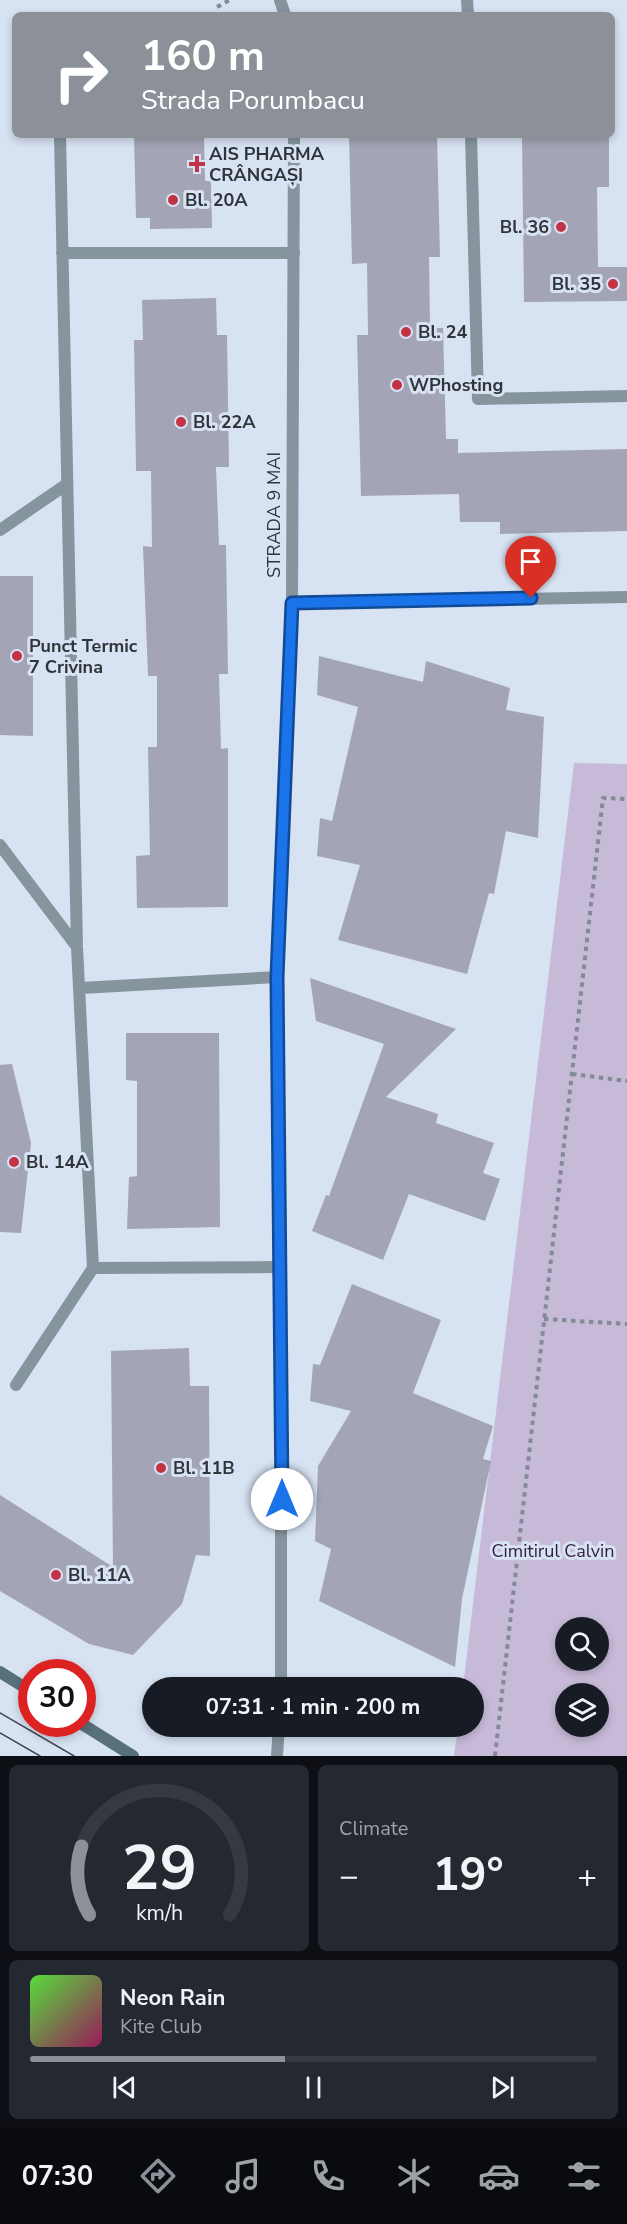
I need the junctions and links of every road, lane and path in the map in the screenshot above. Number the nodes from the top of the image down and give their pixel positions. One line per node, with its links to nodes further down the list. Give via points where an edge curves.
1 (230, 0): 2 (path)
2 (217, 7)
3 (60, 138): 6 (street)
4 (294, 138): 7 (street, STRADA 9 MAI)
5 (471, 138): 8 (street, via 478,399)
6 (62, 253): 7 (street); 9 (street)
7 (294, 253): 12 (street, STRADA 9 MAI)
8 (627, 396)
9 (67, 484): 10 (street); 15 (street)
10 (0, 530)
11 (627, 597): 12 (street)
12 (292, 603): 16 (street, STRADA 9 MAI)
13 (627, 799): 18 (path, via 603,798)
14 (0, 845): 15 (street)
15 (77, 947): 17 (street)
16 (277, 977): 17 (street); 20 (street, STRADA 9 MAI)
17 (81, 988): 21 (street)
18 (572, 1074): 19 (path); 22 (path)
19 (627, 1081)
20 (281, 1267): 21 (street); 26 (street, STRADA 9 MAI)
21 (93, 1268): 24 (street)
22 (544, 1319): 23 (path); 32 (path)
23 (627, 1324)
24 (16, 1385)
25 (0, 1672): 27 (main road)
26 (281, 1677)
27 (18, 1683)
28 (96, 1733): 30 (main road)
29 (278, 1737): 31 (street)
30 (134, 1756)
31 (277, 1756)
32 (495, 1756)

